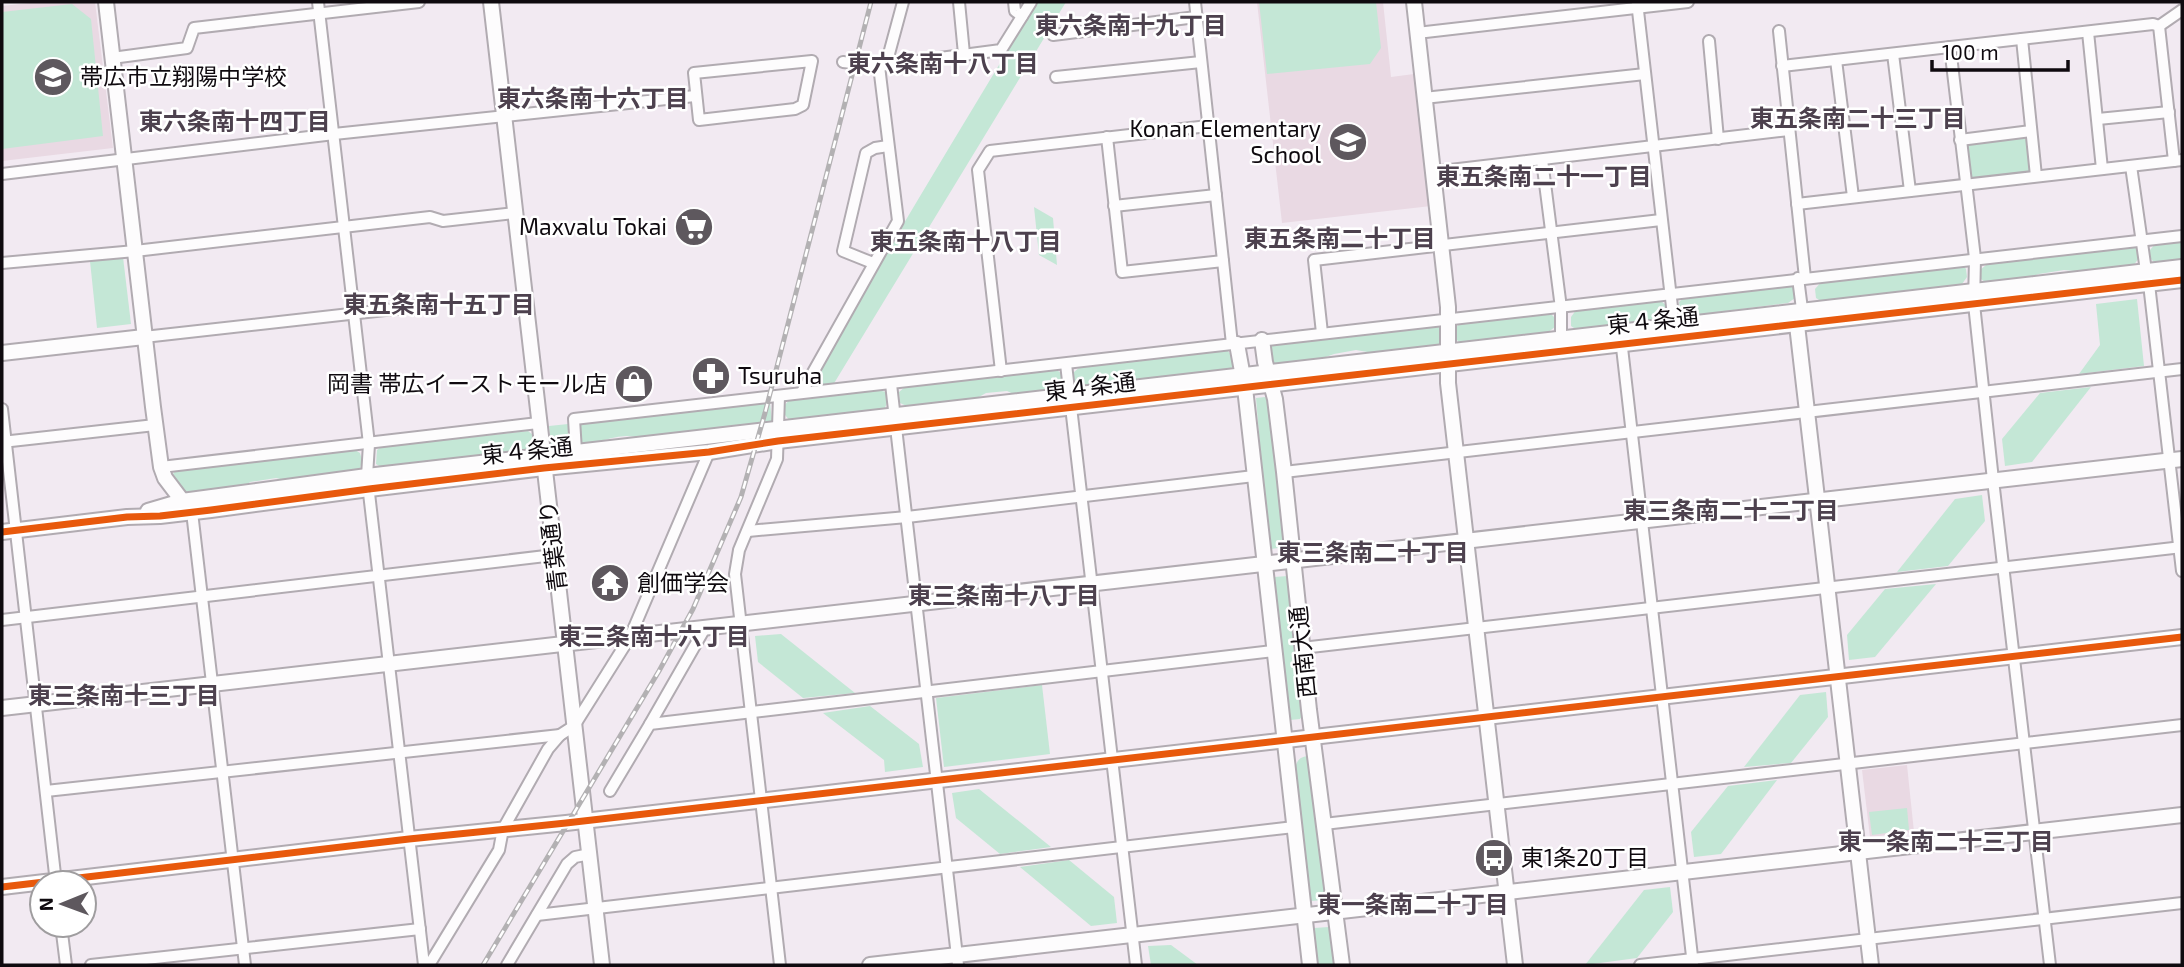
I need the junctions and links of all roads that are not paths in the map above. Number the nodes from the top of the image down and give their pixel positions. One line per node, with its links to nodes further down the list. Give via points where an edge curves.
1 (106, 2): 26 (street)
2 (419, 2): 12 (street)
3 (491, 2): 37 (street, 青葉通り)
4 (903, 2): 30 (street)
5 (959, 2): 24 (street)
6 (1014, 2): 14 (street, via 1015,11)
7 (1031, 2): 14 (street)
8 (1195, 2): 15 (street)
9 (1414, 2): 19 (street)
10 (1688, 2): 11 (street)
11 (1637, 5): 19 (street); 32 (street)
12 (319, 8): 26 (street, via 194,28 187,48); 42 (street)
13 (2182, 10): 16 (street)
14 (1022, 16): 24 (street, via 1002,50)
15 (1196, 17): 20 (street); 29 (street)
16 (2159, 26): 18 (street); 36 (street)
17 (1779, 31): 31 (street)
18 (2088, 32): 21 (street); 38 (street)
19 (1417, 33): 35 (street)
20 (1052, 35)
21 (2022, 39): 23 (street); 41 (street)
22 (1709, 41): 44 (street)
23 (1950, 47): 25 (street); 45 (street)
24 (964, 54): 30 (street)
25 (1893, 54): 27 (street); 57 (street)
26 (112, 58): 48 (street)
27 (1836, 60): 31 (street); 59 (street)
28 (843, 62): 30 (street)
29 (1201, 62): 33 (street); 39 (street)
30 (883, 65): 46 (street)
31 (1782, 66): 40 (street)
32 (1645, 74): 35 (street); 47 (street)
33 (1056, 77)
34 (695, 96): 34 (street, via 694,73 812,61 803,105 795,109 699,120); 37 (street)
35 (1424, 98): 53 (street)
36 (2169, 112): 38 (street); 50 (street)
37 (505, 115): 42 (street); 62 (street, 青葉通り)
38 (2098, 120): 52 (street)
39 (1208, 126): 43 (street); 58 (street)
40 (1789, 130): 44 (street); 60 (street)
41 (2031, 131): 45 (street); 55 (street)
42 (334, 134): 48 (street); 64 (street)
43 (1107, 137): 61 (street); 97 (street, via 990,151 978,170)
44 (1718, 139): 47 (street)
45 (1961, 140): 56 (street)
46 (888, 146): 73 (street, via 898,221); 73 (street, via 866,153 843,251)
47 (1653, 147): 49 (street); 63 (street)
48 (124, 158): 54 (street); 69 (street)
49 (1542, 160): 53 (street); 65 (street)
50 (2178, 160): 51 (street)
51 (2131, 166): 52 (street); 67 (street)
52 (2102, 169): 55 (street)
53 (1433, 172): 68 (street)
54 (2, 174)
55 (2036, 176): 56 (street)
56 (1966, 185): 57 (street); 70 (street)
57 (1910, 191): 59 (street)
58 (1216, 195): 61 (street); 71 (street)
59 (1853, 197): 60 (street)
60 (1797, 204): 76 (street)
61 (1114, 206): 71 (street, via 1122,272)
62 (515, 213): 64 (street); 109 (street, 青葉通り)
63 (1661, 220): 65 (street); 78 (street)
64 (344, 226): 69 (street); 82 (street)
65 (1551, 232): 68 (street); 81 (street)
66 (2182, 236): 67 (street)
67 (2141, 241): 70 (street); 75 (street)
68 (1441, 246): 83 (street); 86 (street, via 1314,260)
69 (135, 251): 72 (street); 87 (street)
70 (1975, 258): 76 (street); 79 (street)
71 (1223, 261): 91 (street)
72 (2, 263)
73 (873, 263): 102 (street)
74 (2182, 267): 75 (street, 東４条通)
75 (2148, 277): 77 (street, 東４条通); 79 (street, 東４条通); 98 (street)
76 (1802, 278): 78 (street); 84 (street)
77 (2182, 280)
78 (1670, 293): 81 (street); 85 (street)
79 (1973, 298): 84 (street, 東４条通); 103 (street)
80 (430, 305): 82 (street)
81 (1561, 308): 83 (street); 88 (street)
82 (355, 313): 87 (street); 114 (street)
83 (1449, 319): 86 (street); 92 (street)
84 (1801, 320): 85 (street, 東４条通); 107 (street)
85 (1674, 331): 89 (street, 東４条通)
86 (1322, 333): 90 (street)
87 (144, 337): 93 (street); 110 (street)
88 (1562, 338): 89 (street, 東４条通); 92 (street, 東４条通)
89 (1621, 338): 95 (street, 東４条通); 111 (street)
90 (1262, 340): 91 (street); 99 (street, 西南大通)
91 (1234, 344): 94 (street); 100 (street, 西南大通)
92 (1448, 350): 95 (street); 99 (street, 東４条通)
93 (2, 353)
94 (1066, 364): 97 (street); 105 (street)
95 (1448, 365): 99 (street, 東４条通); 117 (street)
96 (2182, 369): 98 (street)
97 (1002, 371): 101 (street)
98 (2159, 372): 103 (street); 118 (street)
99 (1269, 379): 100 (street, 東４条通); 121 (street, 西南大通)
100 (1243, 382): 105 (street, 東４条通); 122 (street, 西南大通)
101 (891, 384): 102 (street); 108 (street)
102 (802, 392): 104 (street)
103 (1983, 393): 107 (street); 123 (street)
104 (779, 396): 112 (street); 115 (street, via 574,419)
105 (1070, 402): 108 (street, 東４条通); 125 (street)
106 (2, 409): 113 (street)
107 (1808, 413): 111 (street); 126 (street)
108 (895, 422): 112 (street, 東４条通); 130 (street)
109 (538, 423): 114 (street); 119 (street, 青葉通り)
110 (155, 425): 113 (street); 120 (street)
111 (1631, 433): 117 (street); 131 (street)
112 (778, 435): 115 (street, 東４条通); 116 (street, 東４条通); 133 (street, via 778,459)
113 (4, 442): 132 (street)
114 (369, 444): 120 (street); 124 (street)
115 (576, 452): 119 (street, 東４条通)
116 (709, 452): 119 (street, 東４条通); 152 (street)
117 (1456, 453): 121 (street); 134 (street)
118 (2176, 460): 123 (street); 135 (street)
119 (543, 462): 124 (street, 東４条通); 136 (street, 青葉通り)
120 (162, 467): 127 (street)
121 (1284, 472): 137 (street, 西南大通)
122 (1254, 476): 125 (street); 138 (street, 西南大通)
123 (1993, 480): 126 (street); 139 (street)
124 (368, 482): 127 (street, 東４条通); 128 (street, 東４条通); 141 (street)
125 (1081, 497): 130 (street); 142 (street)
126 (1816, 500): 131 (street); 143 (street)
127 (182, 501): 128 (street); 129 (street, 東４条通)
128 (192, 512): 129 (street, 東４条通); 144 (street)
129 (127, 517): 132 (street, 東４条通)
130 (907, 517): 133 (street); 145 (street)
131 (1642, 520): 134 (street); 146 (street)
132 (9, 531): 147 (street)
133 (747, 531): 149 (street, via 735,573)
134 (1466, 541): 137 (street); 151 (street)
135 (2181, 547): 139 (street); 140 (street)
136 (554, 555): 141 (street); 154 (street, 青葉通り)
137 (1293, 560): 138 (street); 155 (street, 西南大通)
138 (1265, 564): 142 (street); 156 (street, 西南大通)
139 (2003, 568): 143 (street); 157 (street)
140 (2182, 571)
141 (379, 577): 144 (street); 158 (street)
142 (1092, 584): 145 (street); 159 (street)
143 (1826, 588): 146 (street); 160 (street)
144 (203, 596): 147 (street); 161 (street)
145 (916, 605): 149 (street); 162 (street)
146 (1653, 609): 151 (street); 163 (street)
147 (26, 617): 148 (street); 164 (street)
148 (2, 620)
149 (740, 624): 150 (street); 166 (street)
150 (705, 628): 152 (street); 168 (street)
151 (1476, 629): 155 (street); 167 (street)
152 (631, 637): 154 (street); 170 (street)
153 (2182, 637): 157 (street)
154 (565, 645): 158 (street); 170 (street, 青葉通り)
155 (1302, 648): 172 (street, 西南大通)
156 (1273, 651): 159 (street); 173 (street, 西南大通)
157 (2014, 656): 160 (street); 174 (street)
158 (389, 664): 161 (street); 175 (street)
159 (1102, 672): 162 (street); 176 (street)
160 (1836, 676): 163 (street); 177 (street)
161 (212, 685): 164 (street); 178 (street)
162 (926, 692): 166 (street); 179 (street)
163 (1663, 696): 167 (street); 180 (street)
164 (36, 705): 165 (street); 181 (street)
165 (2, 709)
166 (751, 712): 168 (street); 183 (street)
167 (1485, 716): 172 (street); 184 (street)
168 (650, 724): 182 (street)
169 (2182, 725): 174 (street)
170 (574, 726): 171 (street); 186 (street, 青葉通り)
171 (560, 735): 175 (street); 189 (street)
172 (1314, 736): 173 (street); 187 (street, 西南大通)
173 (1285, 739): 176 (street); 188 (street, 西南大通)
174 (2023, 744): 177 (street); 190 (street)
175 (400, 752): 178 (street); 191 (street)
176 (1112, 760): 179 (street); 192 (street)
177 (1848, 764): 180 (street); 193 (street)
178 (221, 772): 181 (street); 195 (street)
179 (936, 779): 183 (street); 196 (street)
180 (1672, 785): 184 (street); 198 (street)
181 (46, 791): 197 (street)
182 (610, 791)
183 (761, 800): 186 (street); 202 (street)
184 (1496, 804): 187 (street); 203 (street)
185 (2182, 815): 190 (street)
186 (586, 820): 189 (street); 194 (street, 青葉通り)
187 (1324, 824): 206 (street, 西南大通)
188 (1294, 827): 192 (street); 208 (street, 西南大通)
189 (503, 829): 191 (street); 221 (street, via 499,849)
190 (2034, 832): 193 (street); 209 (street)
191 (409, 839): 195 (street); 210 (street)
192 (1122, 847): 196 (street); 211 (street)
193 (1857, 852): 198 (street); 213 (street)
194 (590, 854): 205 (street, 青葉通り); 207 (street, via 567,864)
195 (232, 860): 199 (street); 214 (street)
196 (947, 866): 202 (street); 215 (street)
197 (55, 869)
198 (1683, 873): 203 (street); 216 (street)
199 (98, 877)
200 (28, 885): 201 (street)
201 (2, 887)
202 (772, 887): 205 (street); 224 (street)
203 (1507, 892): 206 (street); 229 (street)
204 (2182, 903): 209 (street)
205 (595, 907): 207 (street); 223 (street, 青葉通り)
206 (1335, 912): 208 (street); 228 (street, 西南大通)
207 (537, 915): 222 (street)
208 (1305, 916): 211 (street); 227 (street, 西南大通)
209 (2044, 919): 213 (street); 232 (street)
210 (420, 929): 214 (street); 220 (street)
211 (1133, 936): 215 (street); 226 (street)
212 (63, 939): 217 (street)
213 (1868, 940): 216 (street); 231 (street)
214 (242, 948): 218 (street); 219 (street)
215 (958, 961): 225 (street)
216 (1693, 962): 230 (street)
217 (66, 965)
218 (92, 965)
219 (245, 965)
220 (424, 965)
221 (429, 965)
222 (506, 965)
223 (602, 965)
224 (780, 965)
225 (870, 965)
226 (1136, 965)
227 (1310, 965)
228 (1342, 965)
229 (1515, 965)
230 (1640, 965)
231 (1871, 965)
232 (2050, 965)

